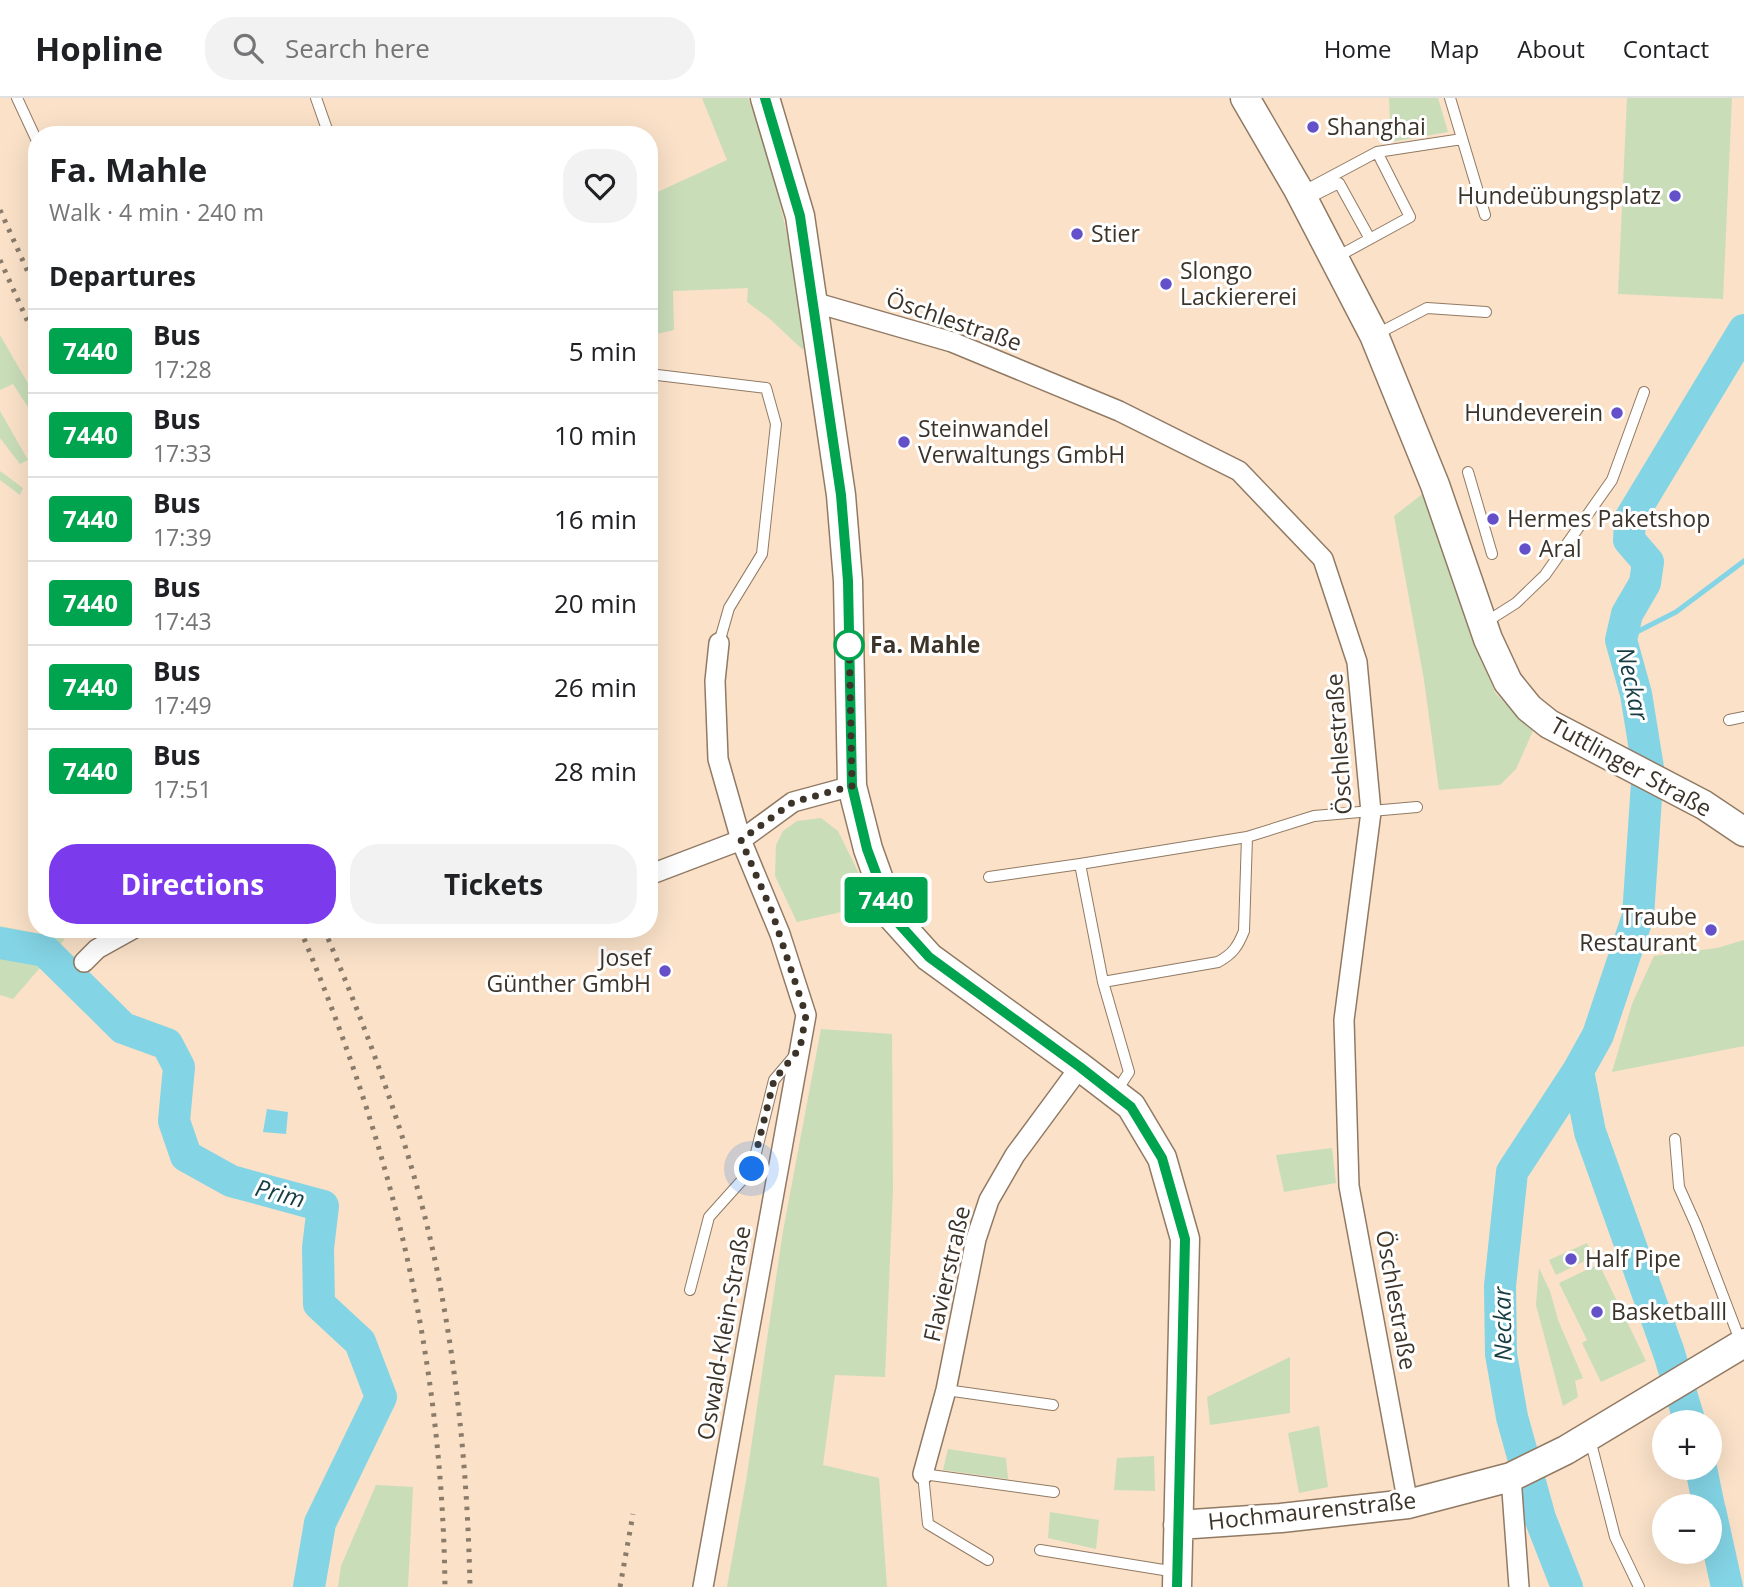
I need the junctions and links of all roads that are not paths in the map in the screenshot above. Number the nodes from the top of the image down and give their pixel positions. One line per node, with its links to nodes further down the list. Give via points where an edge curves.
1 (17, 98): 6 (lane)
2 (316, 98): 7 (lane)
3 (765, 98): 14 (street, via 800,216)
4 (1245, 98): 10 (street, Tuttlinger Straße)
5 (1450, 98): 8 (lane)
6 (30, 126)
7 (326, 126)
8 (1462, 139): 9 (lane); 11 (lane)
9 (1377, 152): 10 (lane); 12 (lane, via 1410,216)
10 (1302, 197): 12 (lane, via 1339,183); 13 (street, Tuttlinger Straße)
11 (1485, 215)
12 (1370, 239): 13 (lane)
13 (1335, 259): 16 (street, Tuttlinger Straße)
14 (813, 302): 25 (street, via 841,495 848,581); 27 (street, Öschlestraße, via 952,342 1119,411 1239,471 1322,559 1357,662)
15 (1486, 312): 16 (lane, via 1427,308)
16 (1374, 335): 21 (street, Tuttlinger Straße, via 1435,485)
17 (658, 375): 22 (lane, via 766,388 776,424 762,554 729,608)
18 (1644, 392): 21 (lane, via 1612,480 1575,533 1545,575 1516,603)
19 (1468, 472): 20 (lane)
20 (1492, 554)
21 (1482, 624): 28 (street, Tuttlinger Straße, via 1508,682 1529,708 1560,731 1704,805)
22 (719, 643): 30 (street, Oswald-Klein-Straße, via 715,681 718,759)
23 (1744, 717): 24 (lane)
24 (1729, 720)
25 (852, 786): 30 (street, via 793,802); 38 (street, via 867,849 892,916 929,957)
26 (1417, 807): 27 (lane)
27 (1371, 812): 29 (lane, via 1314,816); 49 (street, Öschlestraße, via 1344,1020 1349,1186)
28 (1744, 832)
29 (1247, 836): 31 (lane); 36 (lane, via 1244,930 1230,956)
30 (741, 840): 32 (street); 37 (street, Oswald-Klein-Straße, via 772,912 806,1015)
31 (1080, 864): 33 (lane); 36 (lane)
32 (658, 872)
33 (989, 877)
34 (117, 938): 35 (street)
35 (85, 962)
36 (1103, 982): 39 (lane, via 1129,1072)
37 (800, 1048): 41 (lane, via 774,1080 752,1169 709,1217); 54 (street, Oswald-Klein-Straße)
38 (1080, 1067): 39 (street); 43 (street, Flavierstraße, via 1015,1155 989,1200 976,1239)
39 (1115, 1094): 50 (street, via 1131,1107 1162,1158 1185,1239)
40 (1675, 1139): 42 (lane, via 1679,1187)
41 (690, 1290)
42 (1743, 1347): 45 (street, Hochmaurenstraße)
43 (946, 1390): 44 (lane); 46 (street, Flavierstraße)
44 (1053, 1405)
45 (1578, 1443): 47 (street, Hochmaurenstraße); 56 (lane)
46 (923, 1474): 48 (lane); 52 (lane, via 928,1524)
47 (1511, 1477): 49 (street, Hochmaurenstraße); 55 (street)
48 (1054, 1492)
49 (1408, 1504): 50 (street, Hochmaurenstraße)
50 (1178, 1525): 53 (street)
51 (1040, 1550): 53 (lane)
52 (988, 1560)
53 (1177, 1580)
54 (703, 1587)
55 (1519, 1587)
56 (1639, 1587)

